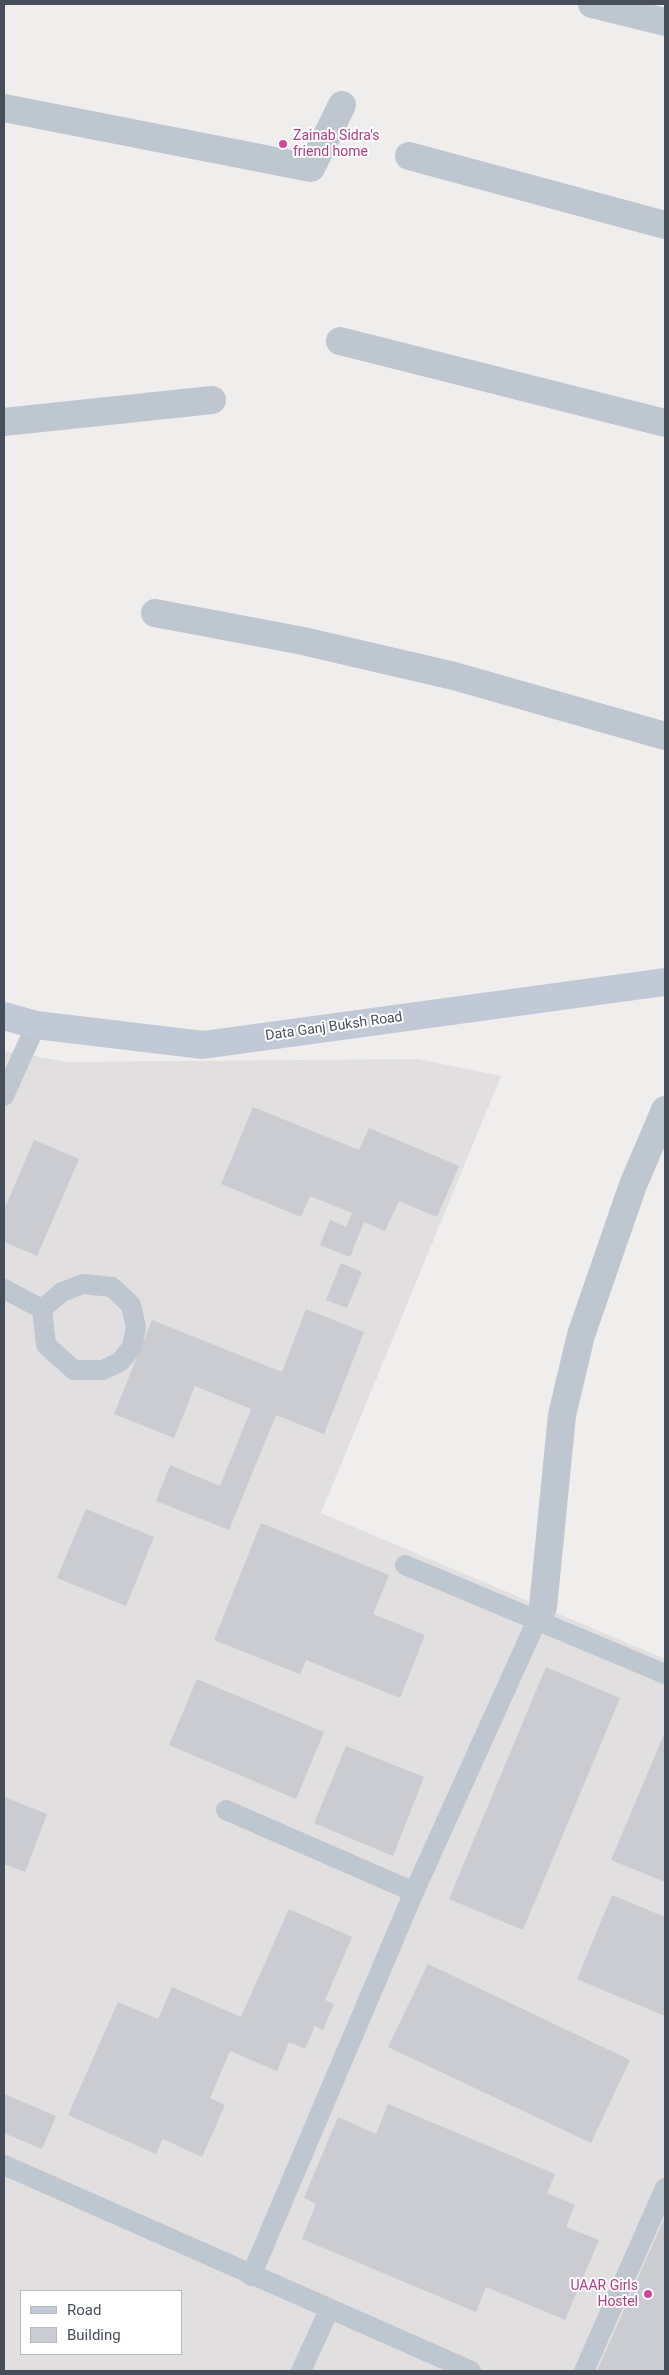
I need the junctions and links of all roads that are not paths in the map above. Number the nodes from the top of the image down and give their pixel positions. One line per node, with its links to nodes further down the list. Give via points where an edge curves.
1 (592, 4): 2 (street)
2 (665, 22)
3 (342, 105): 4 (street, via 311,168)
4 (4, 108)
5 (409, 156): 6 (street)
6 (665, 225)
7 (340, 341): 10 (street)
8 (212, 400): 9 (street)
9 (4, 422)
10 (665, 423)
11 (154, 613): 12 (street, via 303,641 435,672)
12 (665, 736)
13 (665, 982): 15 (street, Data Ganj Buksh Road, via 203,1044)
14 (4, 1016): 15 (street, Data Ganj Buksh Road)
15 (36, 1025): 16 (lane)
16 (4, 1096)
17 (665, 1110): 21 (street, via 633,1185 581,1335 562,1415 552,1530)
18 (4, 1289): 19 (lane)
19 (42, 1309): 19 (lane, via 46,1345 74,1370 103,1370 120,1362 132,1347 136,1327 131,1305 112,1287 83,1284 62,1292)
20 (405, 1565): 21 (lane)
21 (540, 1614): 22 (lane); 24 (lane)
22 (665, 1674)
23 (226, 1810): 24 (lane)
24 (414, 1892): 27 (lane)
25 (4, 2165): 27 (lane)
26 (665, 2188): 31 (lane)
27 (250, 2276): 28 (lane)
28 (328, 2310): 29 (lane); 30 (lane)
29 (300, 2371)
30 (471, 2371)
31 (584, 2371)

